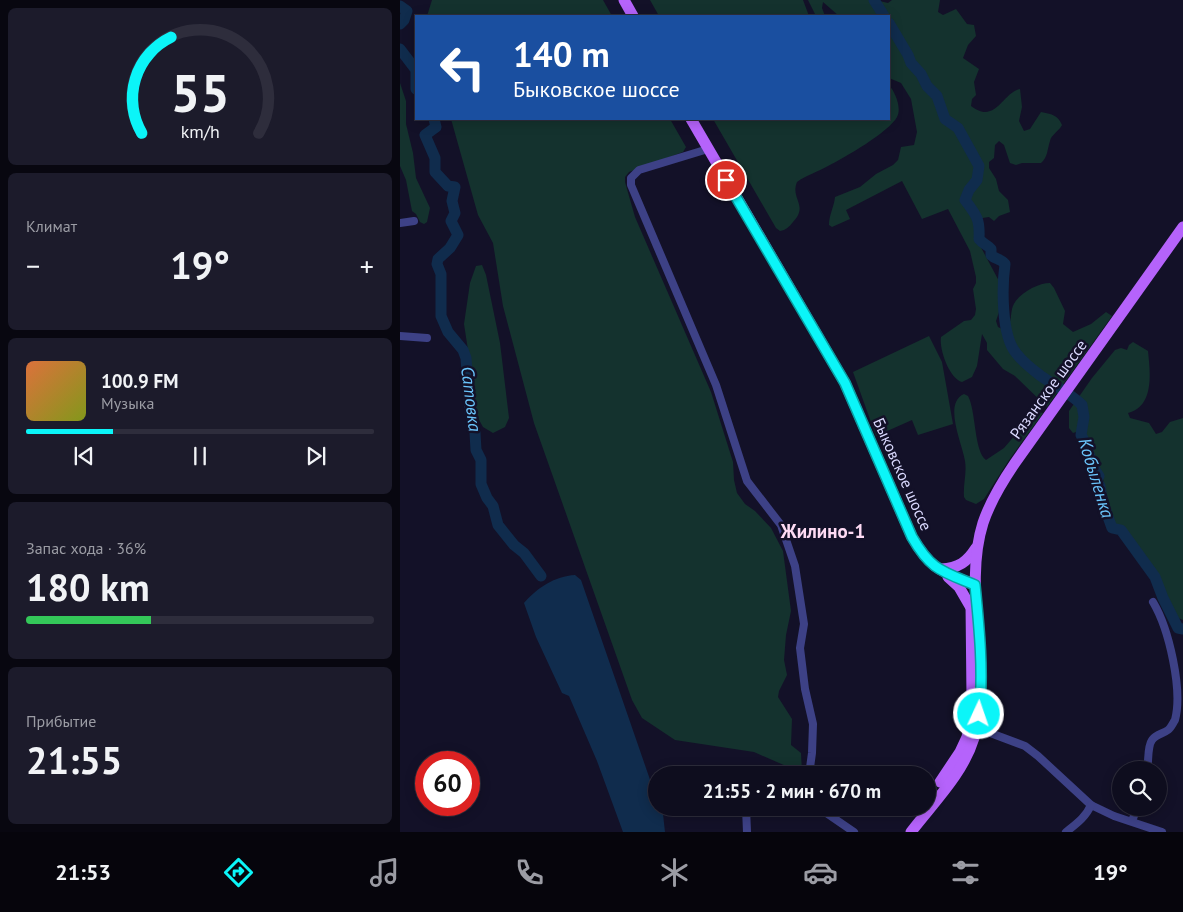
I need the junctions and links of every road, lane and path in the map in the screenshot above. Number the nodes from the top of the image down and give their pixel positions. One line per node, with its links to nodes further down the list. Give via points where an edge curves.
1 (624, 0): 2 (main road)
2 (633, 15)
3 (692, 120): 4 (main road, Быковское шоссе)
4 (708, 149): 11 (main road, Быковское шоссе, via 839,373 912,537 920,552); 17 (street, via 638,170 631,185 716,385 747,481 781,525 795,566 804,624 800,648 813,724)
5 (414, 221): 6 (street)
6 (400, 223)
7 (1183, 226): 10 (main road, Рязанское шоссе, via 999,487)
8 (400, 336): 9 (street)
9 (427, 338)
10 (977, 546): 11 (main road, via 964,563); 12 (main road, Рязанское шоссе)
11 (937, 569): 12 (main road, Быковское шоссе); 14 (main road, via 959,587)
12 (975, 585): 14 (main road, Рязанское шоссе); 15 (main road, Рязанское шоссе, via 981,701)
13 (1153, 602): 16 (street, via 1166,627 1181,685 1180,707 1175,720 1168,730 1151,741)
14 (970, 606): 18 (main road, Рязанское шоссе, via 972,698 967,737)
15 (977, 728): 19 (street, via 1025,746); 28 (main road, Рязанское шоссе, via 956,774)
16 (1148, 761)
17 (810, 766)
18 (936, 788)
19 (1091, 805): 24 (street); 29 (street, via 1088,812)
20 (746, 816): 25 (street)
21 (831, 816): 26 (street)
22 (915, 816): 27 (main road)
23 (1134, 816): 24 (street)
24 (1132, 821): 30 (street)
25 (747, 832)
26 (854, 832)
27 (902, 832)
28 (910, 832)
29 (1066, 832)
30 (1162, 832)

